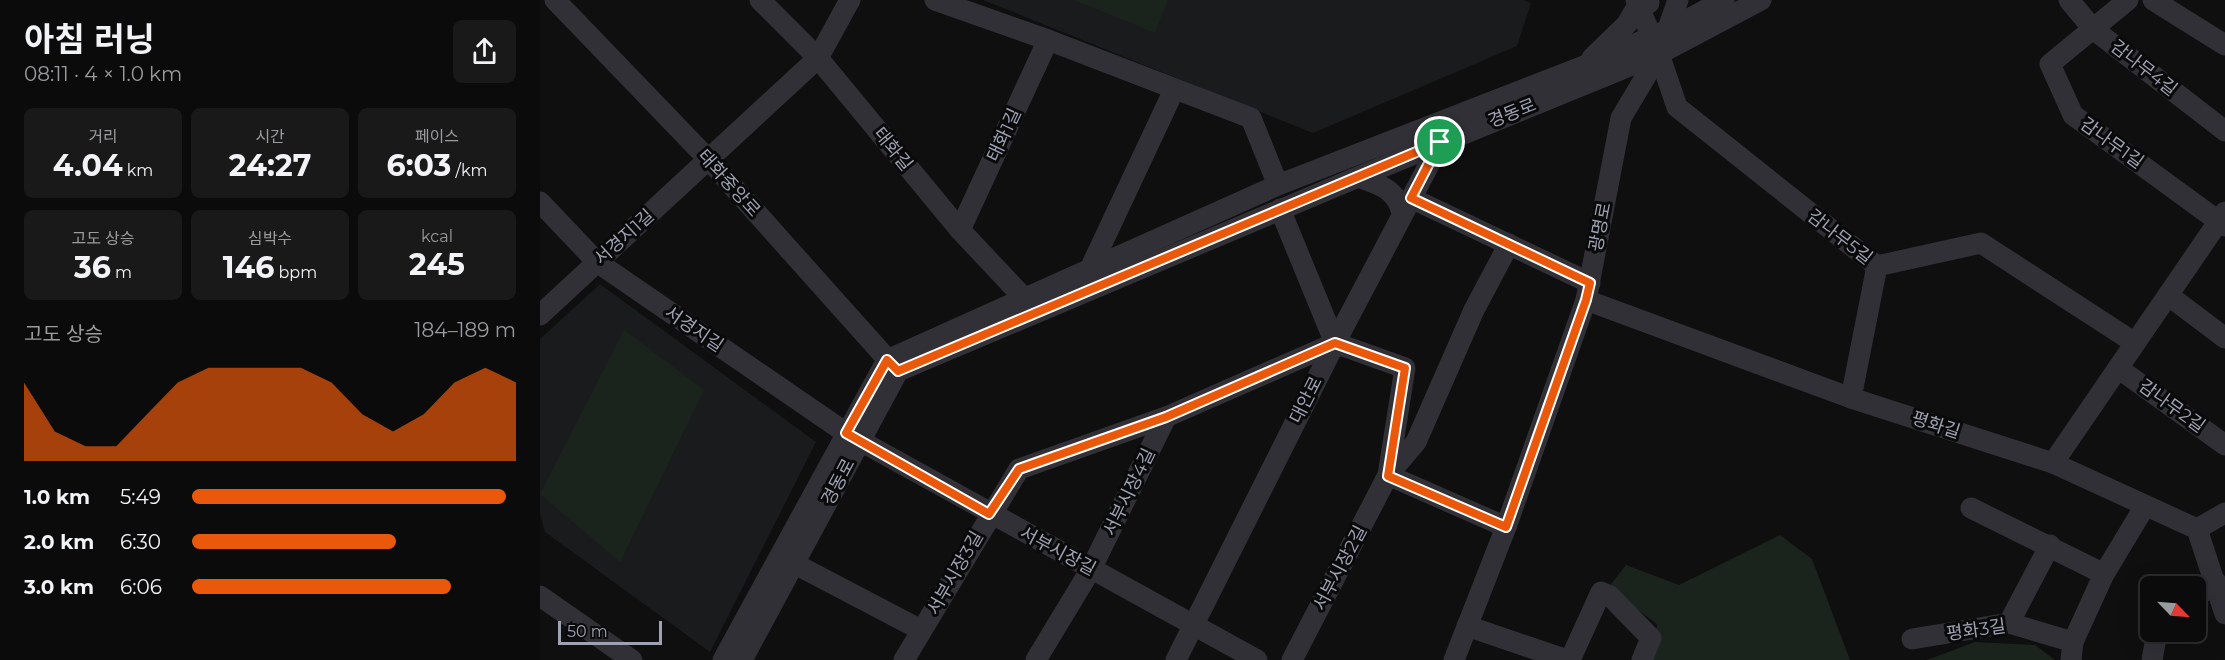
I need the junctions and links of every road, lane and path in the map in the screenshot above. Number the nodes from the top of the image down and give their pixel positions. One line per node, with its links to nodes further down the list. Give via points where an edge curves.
1 (553, 0): 12 (street); 22 (street, 태화중앙로)
2 (760, 0): 17 (street, 태화길)
3 (850, 0): 17 (street, 서경지1길)
4 (935, 0): 14 (street)
5 (1678, 0): 15 (street, 광명로)
6 (1724, 0): 15 (street, 경동로)
7 (1761, 0): 15 (street, 경동로)
8 (2069, 0): 13 (street, 감나무4길)
9 (2128, 0): 13 (street, 감나무1길)
10 (2153, 0): 16 (street)
11 (1642, 1): 15 (street, 감나무5길); 18 (street, via 1627,24)
12 (540, 11)
13 (2093, 29): 20 (street, 감나무4길); 28 (street, 감나무1길, via 2050,64 2073,115)
14 (1047, 40): 19 (street); 29 (street, 태화1길)
15 (1660, 40): 18 (street, 경동로); 21 (street, 경동로); 32 (street, 감나무5길, via 1677,107); 34 (street, 광명로, via 1621,118)
16 (2225, 45)
17 (818, 58): 22 (street, 서경지1길); 29 (street, 태화길)
18 (1584, 66): 24 (street, 경동로)
19 (1174, 90): 24 (street, via 1251,118); 33 (street)
20 (2225, 131)
21 (1440, 142): 23 (street, 경동로); 26 (street, 대안로)
22 (710, 161): 31 (street, 서경지1길); 41 (street, 태화중앙로)
23 (1358, 177): 26 (street, via 1388,189); 27 (street, 경동로)
24 (1278, 184): 33 (street, 경동로)
25 (540, 202): 31 (street, 서경지길)
26 (1406, 206): 30 (street, 평화길); 39 (street, 대안로)
27 (1280, 209): 39 (street); 41 (street, 경동로)
28 (2223, 219): 35 (street)
29 (960, 230): 36 (street, 태화길)
30 (1509, 244): 34 (street, 평화길); 48 (street, via 1474,310 1416,442)
31 (597, 262): 37 (street, 서경지1길); 45 (street, 서경지길)
32 (1877, 266): 40 (street, 감나무5길, via 1981,243); 43 (street)
33 (1089, 271): 36 (street, 경동로)
34 (1588, 292): 43 (street, 평화길); 53 (street, 광명로)
35 (2168, 295): 38 (street); 40 (street)
36 (1024, 298): 41 (street, 경동로)
37 (540, 315)
38 (2225, 338)
39 (1335, 343): 44 (street, 서부시장3길); 48 (street, 서부시장2길, via 1405,368); 64 (street, 대안로)
40 (2135, 343): 42 (street)
41 (892, 365): 45 (street, 경동로)
42 (2118, 368): 46 (street, 감나무2길); 47 (street)
43 (1851, 398): 47 (street, 평화길)
44 (1166, 417): 52 (street, 서부시장3길, via 1019,469); 57 (street, 서부시장4길)
45 (854, 437): 52 (street, 서부시장길); 56 (street, 경동로); 71 (street, 경동로)
46 (2225, 445)
47 (2053, 463): 49 (street, 평화길)
48 (1388, 476): 53 (street); 77 (street, 서부시장2길)
49 (2145, 506): 54 (street, 평화길); 58 (street, 평화3길)
50 (1971, 508): 55 (street)
51 (2225, 513): 54 (street)
52 (989, 514): 57 (street, 서부시장길); 66 (street, 서부시장3길)
53 (1506, 527): 65 (street, 광명로)
54 (2197, 529): 59 (street)
55 (2050, 545): 58 (street); 63 (street)
56 (795, 564): 66 (street, 서부시장3길); 72 (street, 경동로)
57 (1091, 569): 64 (street, 서부시장길); 74 (street, 서부시장4길)
58 (2104, 574): 69 (street, 평화3길)
59 (2216, 582): 60 (street); 62 (street)
60 (2206, 590)
61 (540, 596): 70 (street)
62 (2225, 614)
63 (2009, 623): 67 (street, 평화3길); 69 (street, 평화3길)
64 (1193, 625): 75 (street, 대안로); 76 (street, 서부시장길)
65 (1467, 626): 78 (street, 광명로); 79 (street)
66 (921, 630): 73 (street, 서부시장3길)
67 (1912, 639)
68 (2155, 642): 81 (street)
69 (2072, 651)
70 (632, 660)
71 (723, 660)
72 (742, 660)
73 (904, 660)
74 (1036, 660)
75 (1176, 660)
76 (1257, 660)
77 (1292, 660)
78 (1454, 660)
79 (1568, 660): 80 (street, via 1602,592 1651,638)
80 (1642, 660)
81 (2152, 660)

